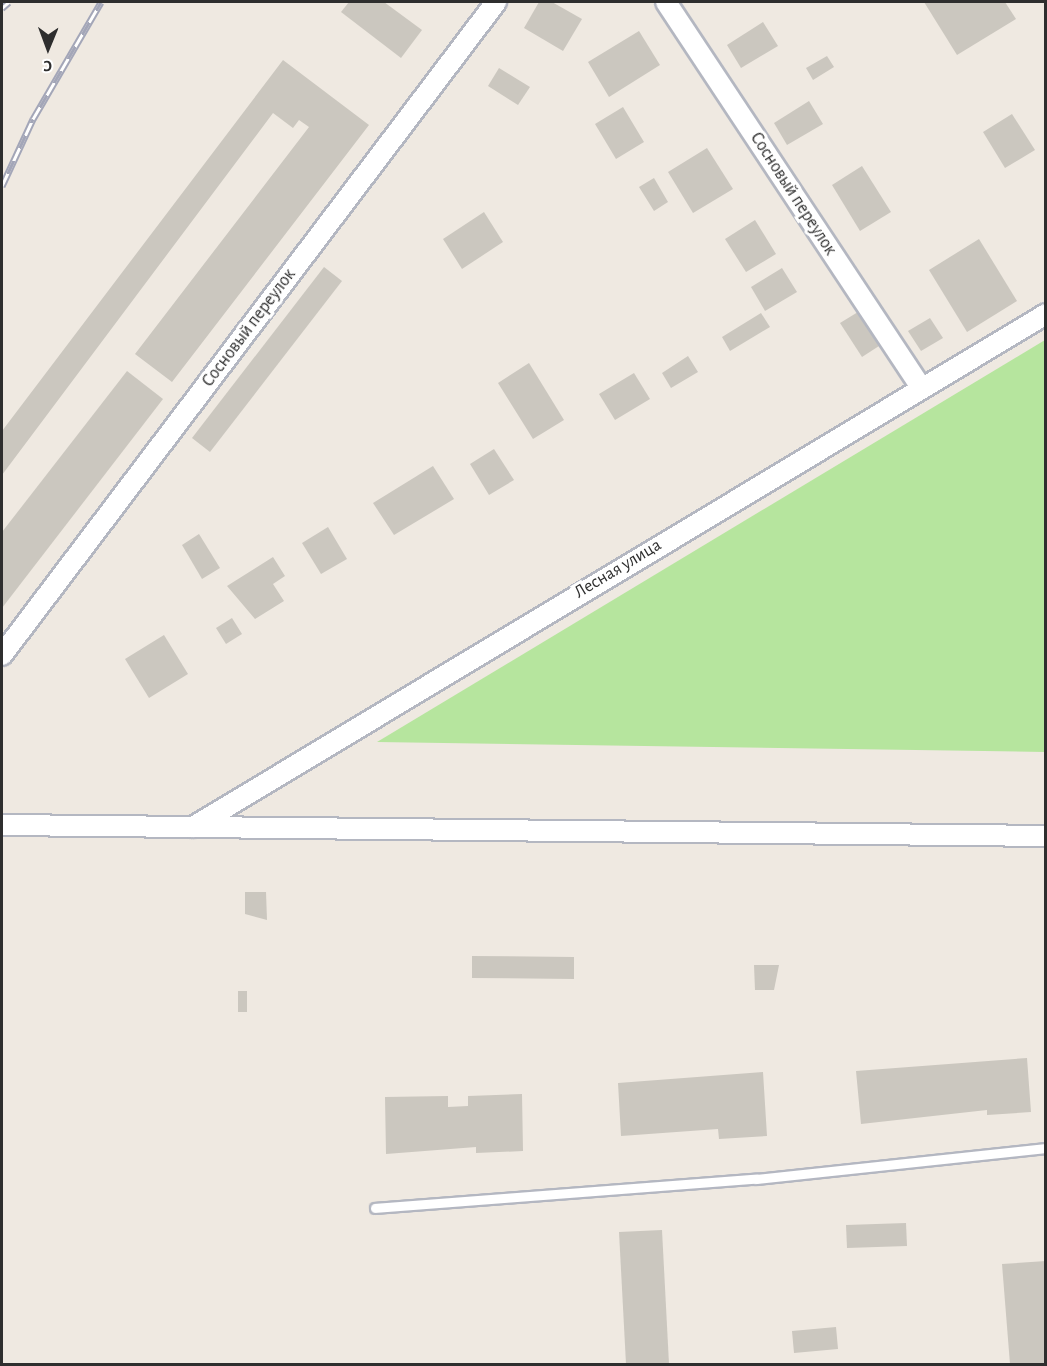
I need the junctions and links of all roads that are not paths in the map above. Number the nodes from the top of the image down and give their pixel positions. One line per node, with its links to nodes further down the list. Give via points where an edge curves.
1 (496, 2): 5 (street, Сосновый переулок)
2 (666, 2): 4 (street, Сосновый переулок)
3 (1046, 314): 4 (street, Лесная улица)
4 (920, 386): 7 (street, Лесная улица)
5 (2, 655)
6 (2, 825): 7 (street)
7 (193, 827): 8 (street)
8 (1046, 836)
9 (1046, 1148): 10 (lane, via 756,1179)
10 (375, 1208)

